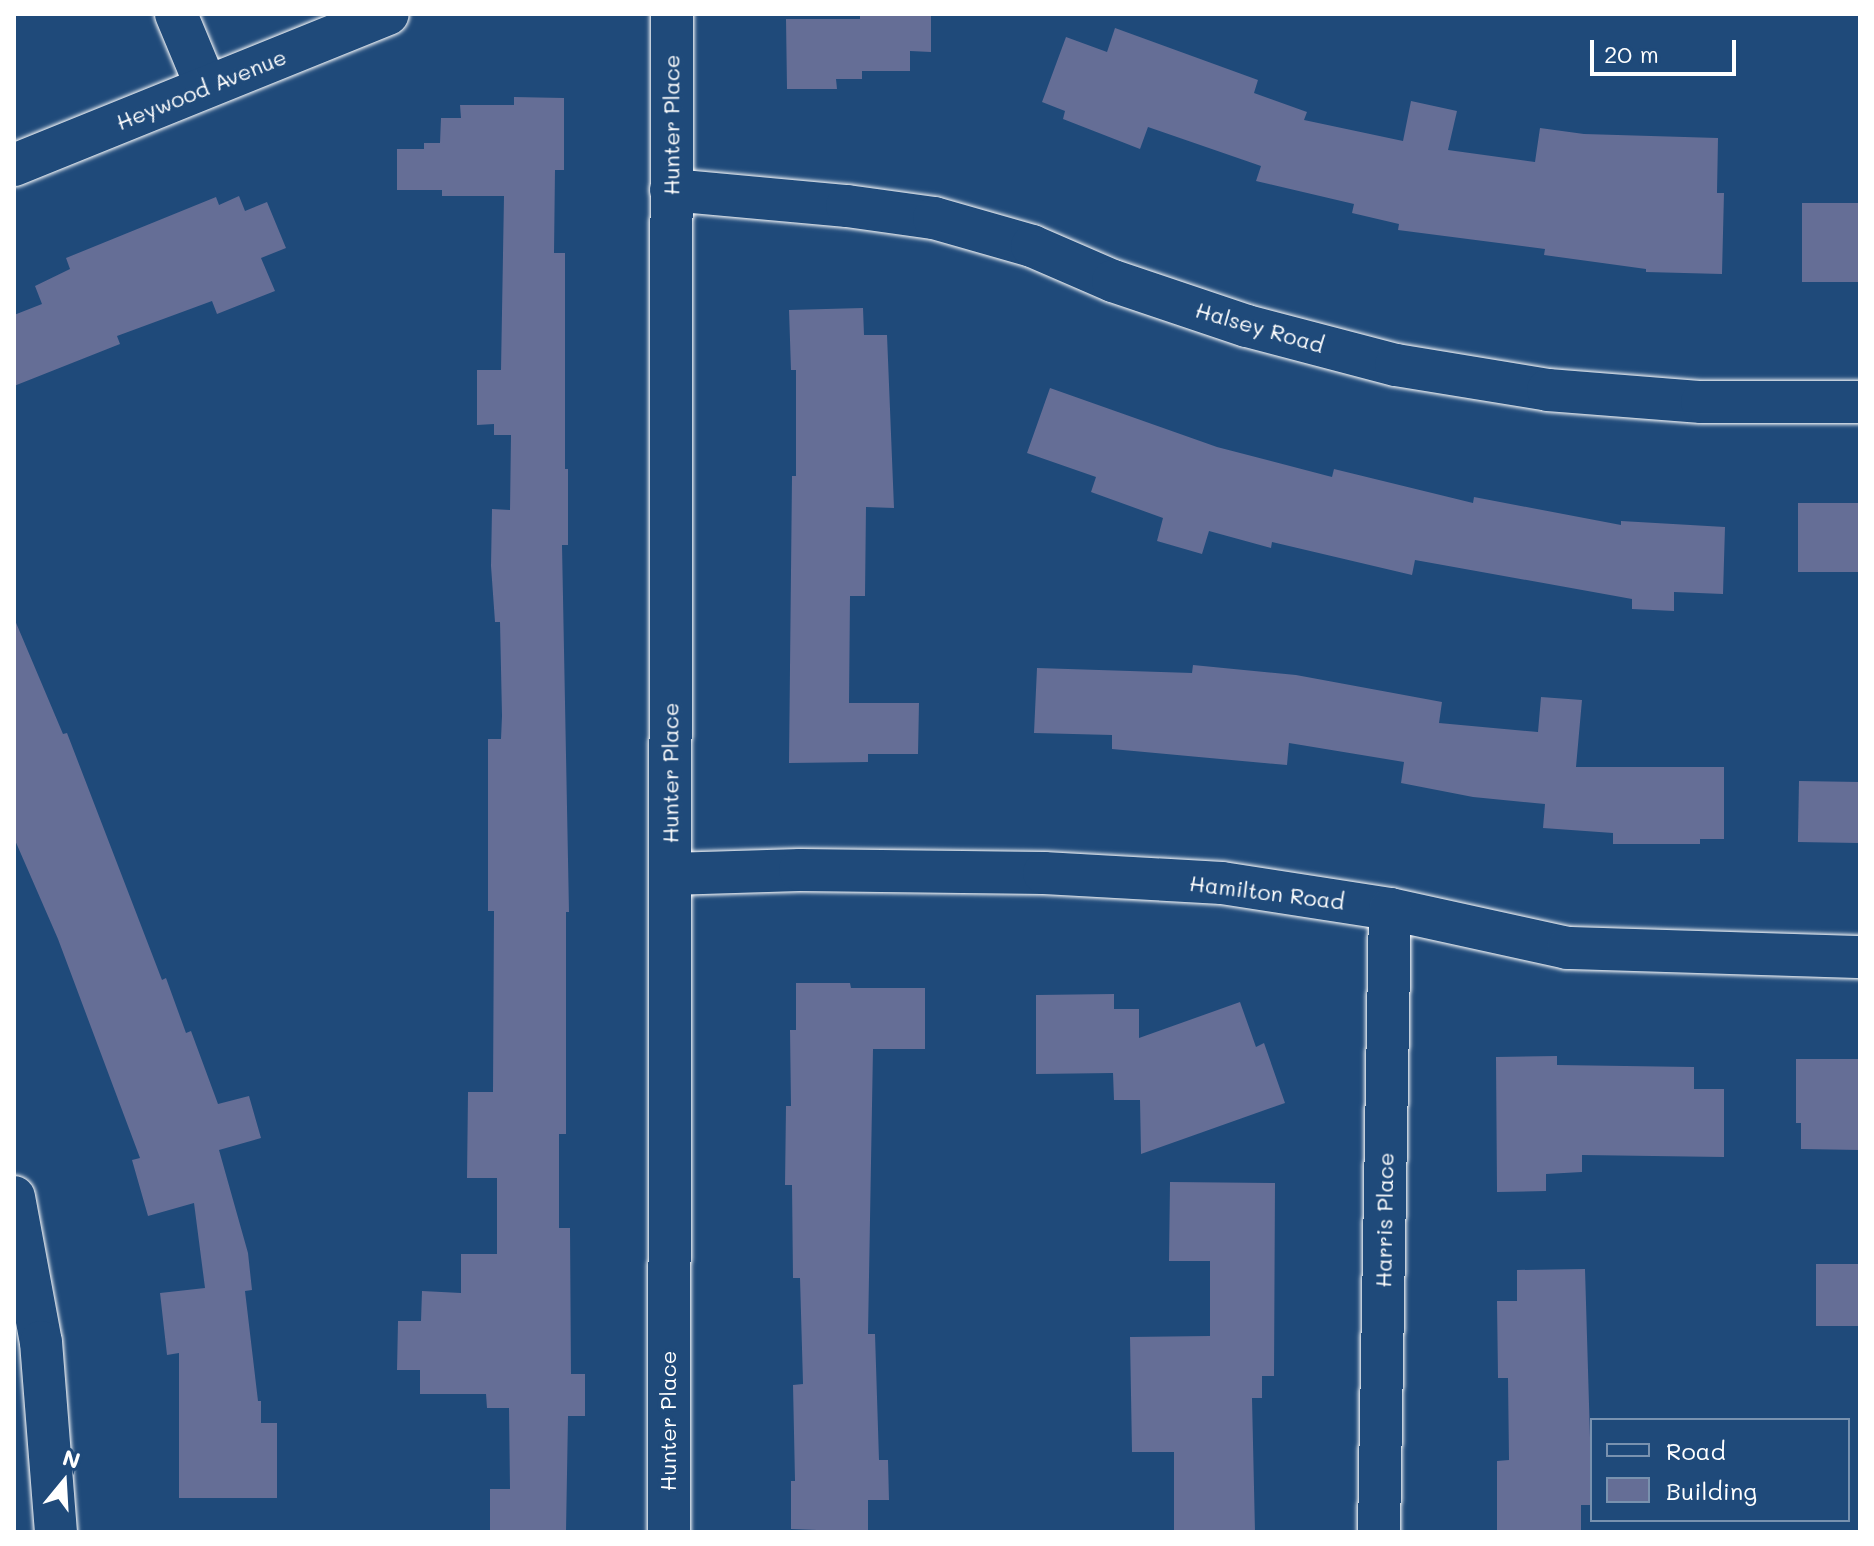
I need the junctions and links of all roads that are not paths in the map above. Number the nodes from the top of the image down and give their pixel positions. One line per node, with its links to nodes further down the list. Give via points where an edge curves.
1 (176, 14): 4 (street)
2 (388, 14): 4 (street, Heywood Avenue)
3 (672, 14): 6 (street, Hunter Place)
4 (206, 86): 5 (street, Heywood Avenue)
5 (14, 165)
6 (671, 190): 7 (street, Halsey Road, via 934,218 1032,246 1113,281 1247,326 1396,365 1548,390 1702,402); 8 (street, Hunter Place)
7 (1860, 402)
8 (670, 874): 9 (street, Hamilton Road, via 1044,873 1222,883); 13 (street, Hunter Place)
9 (1390, 909): 10 (street, Hamilton Road, via 1568,948); 14 (street, Harris Place)
10 (1860, 957)
11 (14, 1197): 12 (street, via 41,1342)
12 (56, 1532)
13 (669, 1532)
14 (1379, 1532)

